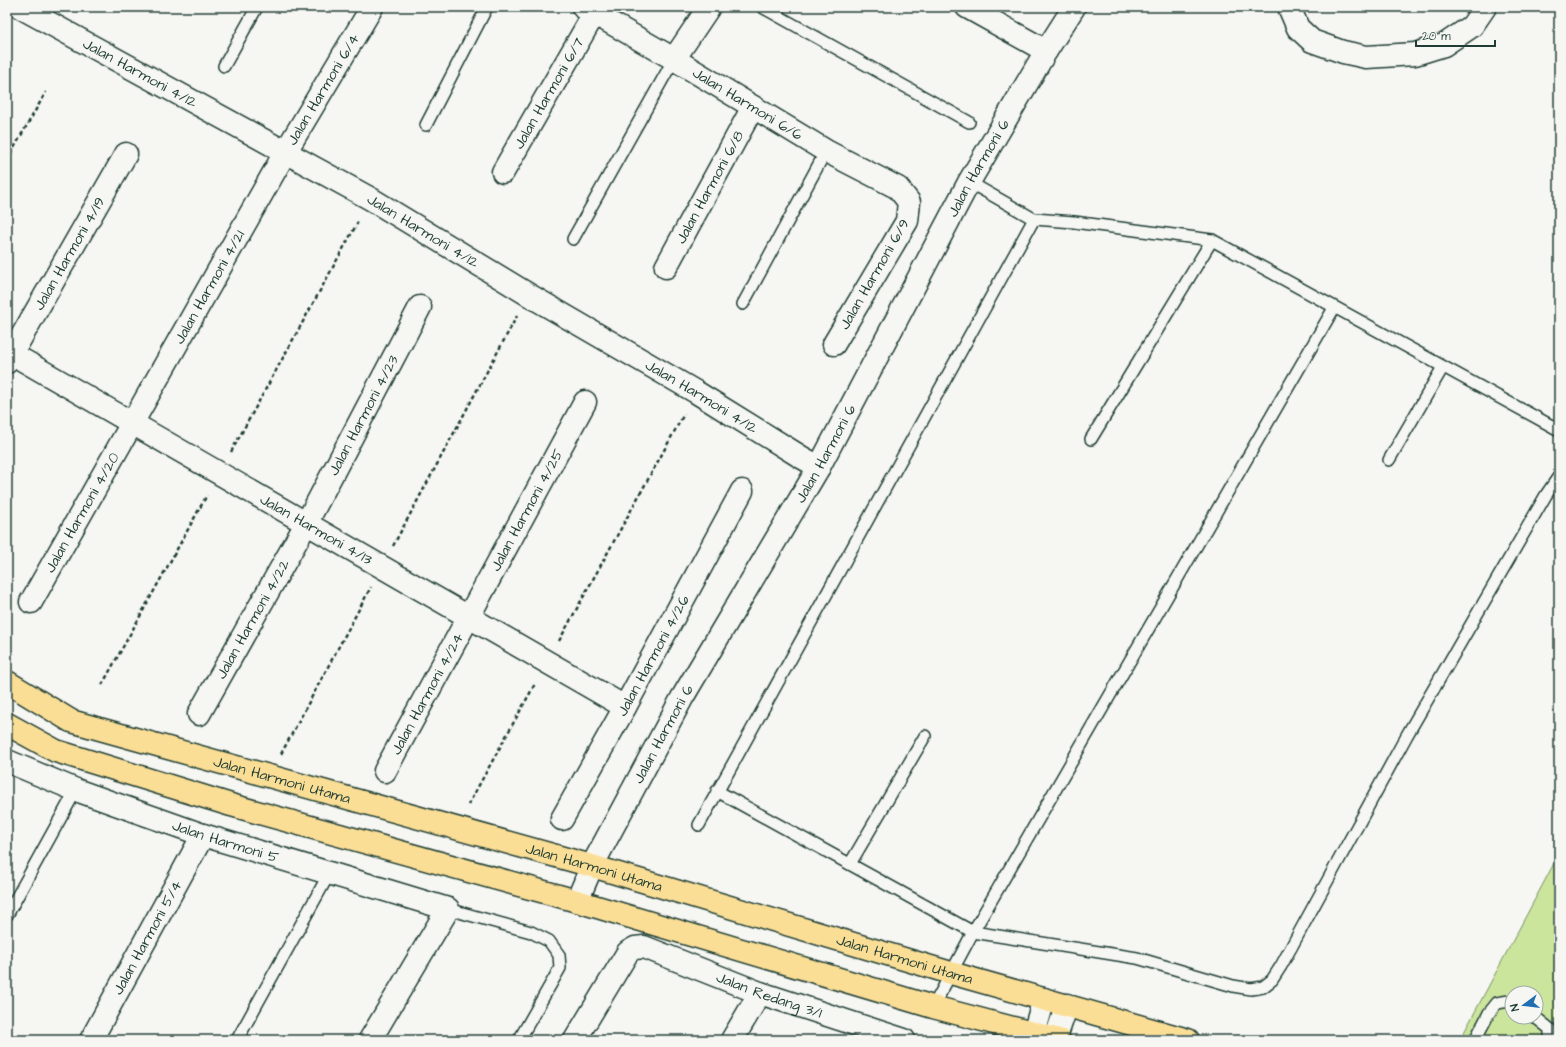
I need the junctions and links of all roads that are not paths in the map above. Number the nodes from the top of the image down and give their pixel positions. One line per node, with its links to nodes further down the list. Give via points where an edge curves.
1 (20, 7): 19 (street, Jalan Harmoni 4/12)
2 (257, 7): 15 (lane)
3 (372, 7): 19 (street, Jalan Harmoni 6/4)
4 (487, 7): 18 (lane)
5 (709, 7): 14 (street)
6 (762, 7): 17 (lane)
7 (967, 7): 12 (street)
8 (1074, 7): 13 (street, Jalan Harmoni 6)
9 (1289, 7): 10 (street, via 1298,28 1312,41 1366,57 1414,54 1444,45 1472,26)
10 (1485, 7)
11 (588, 10): 14 (street, Jalan Harmoni 6/6); 22 (street, Jalan Harmoni 6/7)
12 (992, 13): 13 (street)
13 (1046, 50): 23 (street, Jalan Harmoni 6)
14 (674, 59): 16 (street, Jalan Harmoni 6/6); 26 (lane)
15 (224, 66)
16 (753, 107): 20 (street, Jalan Harmoni 6/6); 28 (street, Jalan Harmoni 6/8)
17 (969, 122)
18 (426, 126)
19 (286, 151): 36 (street, Jalan Harmoni 4/21); 40 (street, Jalan Harmoni 4/12, via 371,199)
20 (826, 151): 24 (street, Jalan Harmoni 6/6, via 898,188); 29 (lane)
21 (126, 154): 33 (street, Jalan Harmoni 4/19)
22 (503, 172)
23 (969, 182): 25 (lane); 40 (street, Jalan Harmoni 6)
24 (909, 202): 32 (street, Jalan Harmoni 6/9, via 907,220)
25 (1034, 219): 27 (lane); 54 (lane)
26 (573, 239)
27 (1212, 240): 31 (lane); 38 (lane)
28 (666, 267)
29 (743, 304)
30 (420, 307): 43 (street, Jalan Harmoni 4/23)
31 (1334, 308): 34 (lane); 64 (lane)
32 (834, 344)
33 (8, 356): 36 (street, Jalan Harmoni 4/13)
34 (1444, 367): 37 (lane); 39 (lane)
35 (585, 402): 45 (street, Jalan Harmoni 4/25)
36 (132, 423): 43 (street, Jalan Harmoni 4/13); 44 (street, Jalan Harmoni 4/20)
37 (1559, 430)
38 (1091, 439)
39 (1389, 460)
40 (819, 467): 59 (street, Jalan Harmoni 6, via 682,698)
41 (1559, 476): 64 (lane, via 1407,735 1272,980 1263,987 1233,986 1137,958)
42 (742, 491): 47 (street, Jalan Harmoni 4/26)
43 (306, 524): 45 (street, Jalan Harmoni 4/13); 48 (street, Jalan Harmoni 4/22)
44 (31, 602)
45 (468, 617): 47 (street, Jalan Harmoni 4/13); 52 (street, Jalan Harmoni 4/24)
46 (7, 682): 59 (main road, Jalan Harmoni Utama, via 71,721)
47 (625, 707): 55 (street, Jalan Harmoni 4/26)
48 (198, 714)
49 (7, 724): 61 (main road, via 56,751 239,807)
50 (925, 736): 58 (lane)
51 (7, 761): 53 (street, Jalan Harmoni 5)
52 (385, 771)
53 (76, 790): 57 (street, Jalan Harmoni 5); 63 (lane)
54 (717, 791): 56 (lane); 58 (lane)
55 (562, 819)
56 (699, 825)
57 (203, 835): 60 (street, Jalan Harmoni 5); 74 (street, Jalan Harmoni 5/4)
58 (850, 864): 64 (lane)
59 (592, 866): 61 (street, Jalan Harmoni 6); 65 (main road, Jalan Harmoni Utama)
60 (329, 874): 62 (street, Jalan Harmoni 5); 75 (lane)
61 (577, 901): 70 (main road)
62 (448, 909): 76 (street); 77 (lane, via 531,932 549,941 559,954 560,968)
63 (7, 915)
64 (973, 932): 65 (lane)
65 (951, 973): 67 (main road, Jalan Harmoni Utama); 70 (lane)
66 (760, 992): 73 (street, Jalan Redang 3/1); 78 (street, Jalan Redang 3/1, via 644,947 635,948 624,958); 79 (street)
67 (1044, 999): 69 (main road, Jalan Harmoni Utama); 72 (street)
68 (1504, 1002): 82 (lane, via 1496,1003)
69 (1067, 1005): 80 (street); 81 (main road, Jalan Harmoni Utama)
70 (933, 1007): 72 (main road)
71 (1544, 1024): 83 (lane, via 1550,1029)
72 (1033, 1037): 80 (main road)
73 (898, 1039)
74 (91, 1040)
75 (237, 1040)
76 (370, 1040)
77 (519, 1040)
78 (574, 1040)
79 (732, 1040)
80 (1057, 1040)
81 (1188, 1040)
82 (1476, 1040)
83 (1550, 1040)

